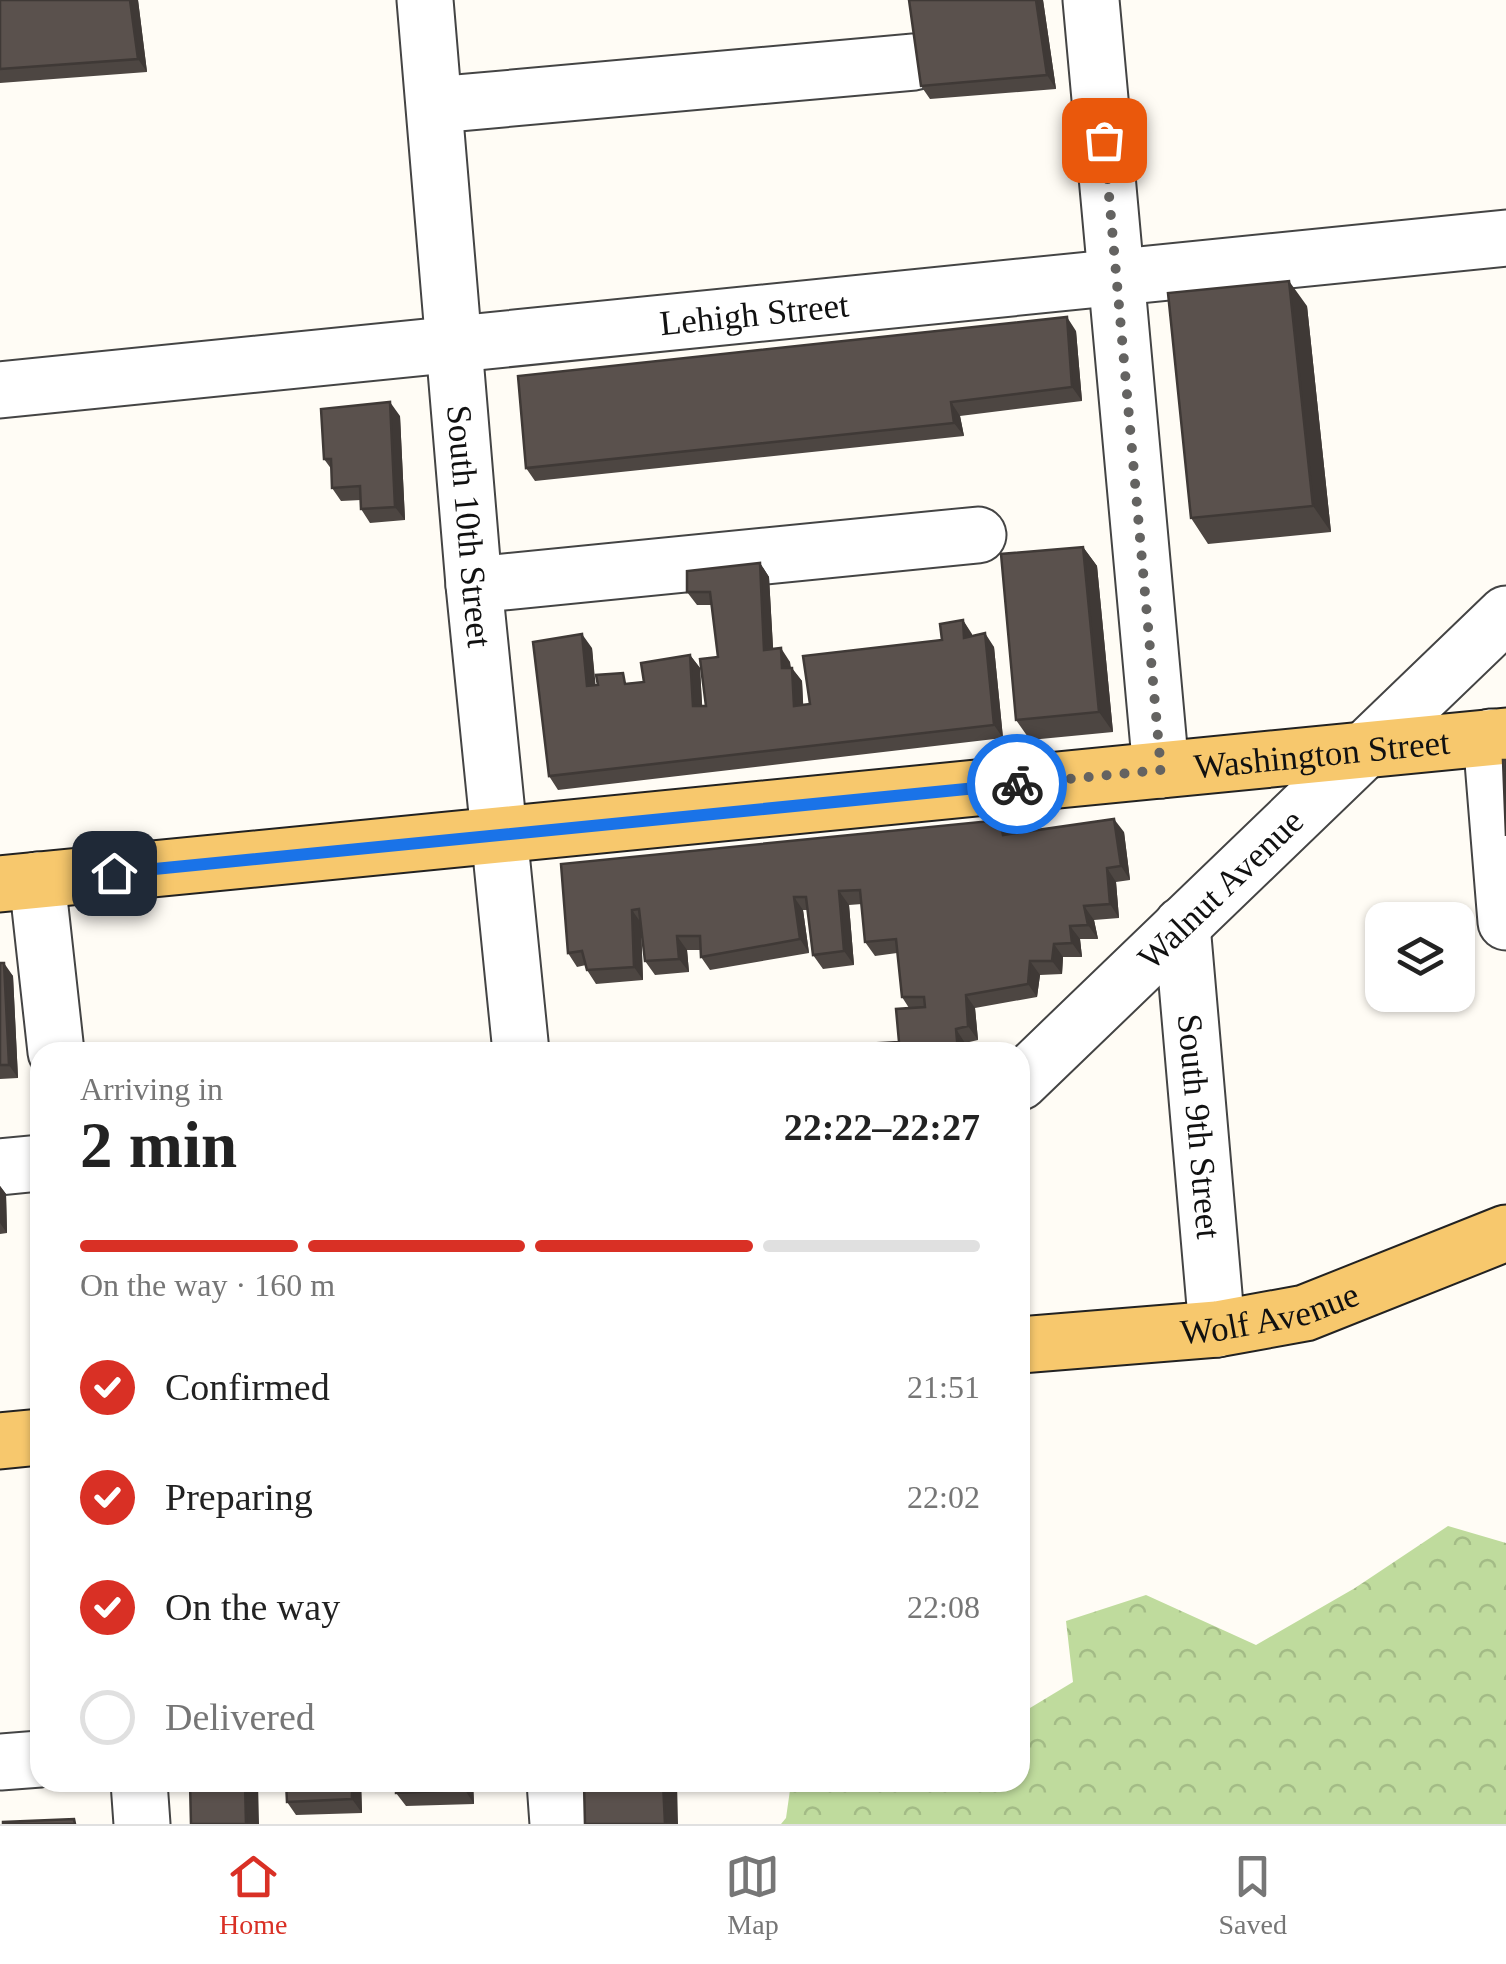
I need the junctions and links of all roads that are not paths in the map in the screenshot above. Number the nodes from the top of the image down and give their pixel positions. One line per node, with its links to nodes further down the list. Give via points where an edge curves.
1 (424, 0): 4 (street, South 10th Street)
2 (1091, 0): 6 (street)
3 (914, 62): 4 (street)
4 (434, 106): 7 (street, South 10th Street)
5 (1506, 238): 6 (street, Lehigh Street)
6 (1117, 279): 7 (street, Lehigh Street); 14 (street)
7 (454, 344): 8 (street, Lehigh Street); 10 (street, South 10th Street)
8 (2, 378)
9 (978, 535): 10 (street)
10 (474, 585): 15 (street, South 10th Street)
11 (1506, 614): 13 (street, Walnut Avenue)
12 (1499, 736): 13 (main road, Washington Street); 17 (street)
13 (1362, 750): 14 (main road, Washington Street); 18 (street, Walnut Avenue)
14 (1161, 770): 15 (main road, Washington Street)
15 (500, 834): 16 (main road, Washington Street); 20 (street, South 10th Street)
16 (18, 882): 19 (street)
17 (1506, 922)
18 (1182, 925): 21 (street, Walnut Avenue); 25 (street, South 9th Street)
19 (54, 1042)
20 (520, 1042)
21 (1030, 1072)
22 (30, 1164): 23 (street)
23 (0, 1167)
24 (1506, 1233): 25 (main road, Wolf Avenue, via 1305,1313)
25 (1218, 1329): 26 (main road, Wolf Avenue)
26 (1030, 1344)
27 (30, 1438): 28 (main road)
28 (0, 1441)
29 (30, 1759): 30 (street)
30 (0, 1762)
31 (140, 1792): 33 (street)
32 (556, 1792): 34 (street)
33 (142, 1824)
34 (558, 1824)

